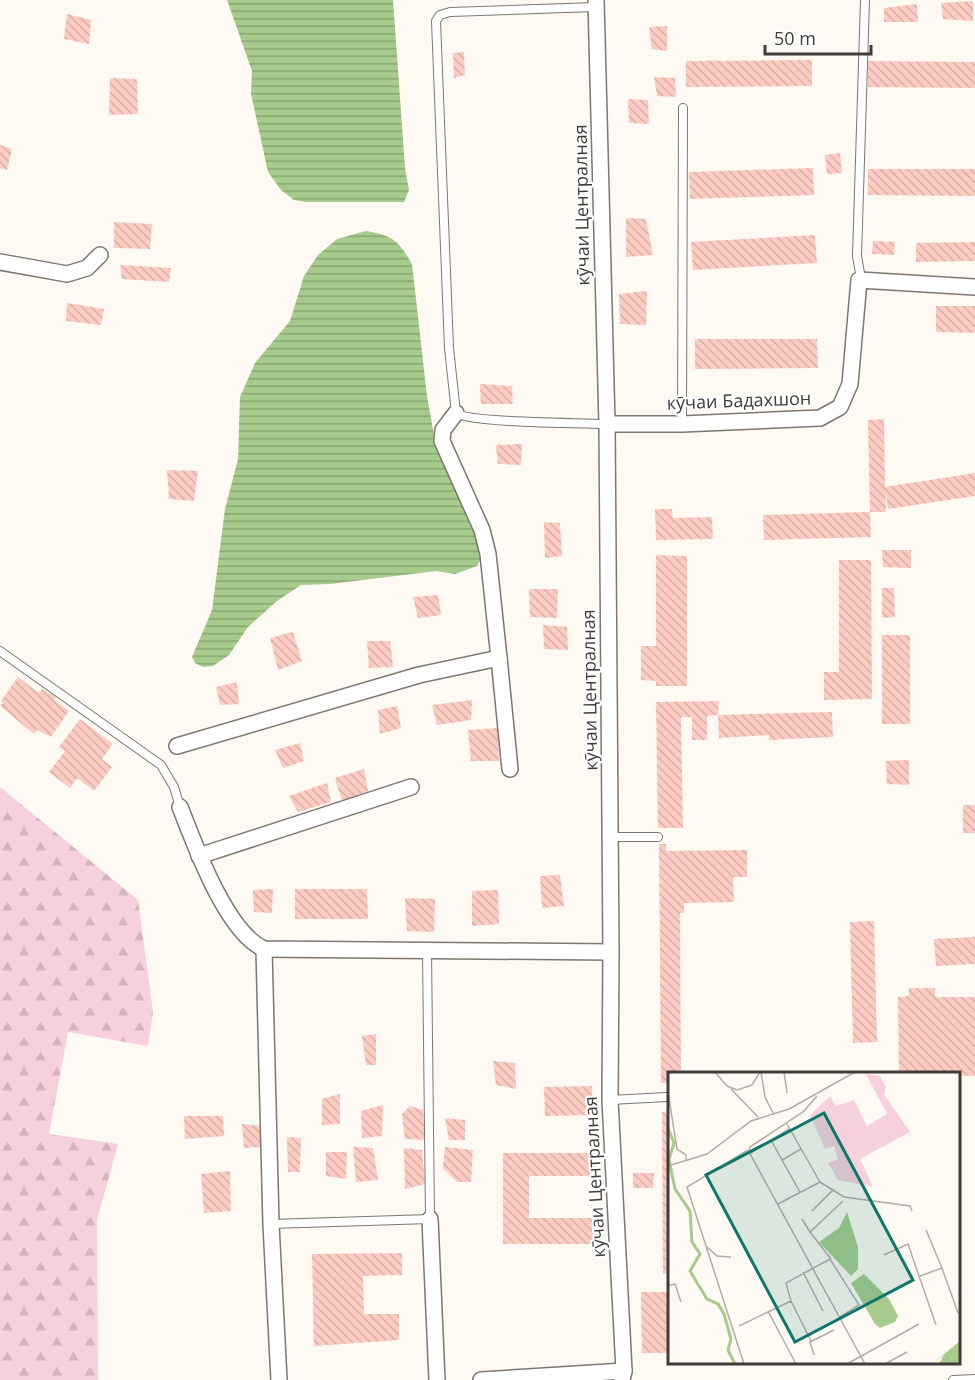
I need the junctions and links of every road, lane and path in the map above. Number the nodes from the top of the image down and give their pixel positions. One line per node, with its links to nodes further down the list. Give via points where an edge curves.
1 (865, 0): 6 (lane, via 857,256)
2 (596, 3): 8 (lane, via 450,12 437,18 449,348); 9 (street, кӯчаи Централная)
3 (683, 108): 10 (lane)
4 (100, 255): 5 (street, via 87,268 67,274)
5 (0, 262)
6 (861, 279): 7 (street); 10 (street, кӯчаи Бадахшон, via 850,384 840,407 820,418)
7 (975, 287)
8 (456, 412): 9 (lane, via 463,417); 12 (street, via 446,424 442,441 482,530)
9 (607, 424): 10 (street, кӯчаи Бадахшон); 17 (street, кӯчаи Централная)
10 (682, 424)
11 (0, 651): 16 (lane, via 161,765 174,786)
12 (499, 658): 13 (street, via 419,675); 14 (street)
13 (177, 746)
14 (510, 769)
15 (411, 787): 19 (street)
16 (180, 807): 19 (street)
17 (610, 837): 18 (lane); 22 (street, кӯчаи Централная)
18 (658, 837)
19 (199, 856): 20 (street, via 240,930 253,945)
20 (264, 949): 21 (street); 26 (street)
21 (427, 950): 22 (street); 25 (lane)
22 (611, 952): 24 (street, кӯчаи Централная)
23 (667, 1097): 24 (lane)
24 (610, 1100): 27 (street, кӯчаи Централная)
25 (430, 1219): 26 (lane); 30 (street)
26 (271, 1224): 29 (street)
27 (623, 1375): 31 (street)
28 (975, 1379): 32 (lane)
29 (279, 1380)
30 (437, 1380)
31 (481, 1380)
32 (953, 1380)

